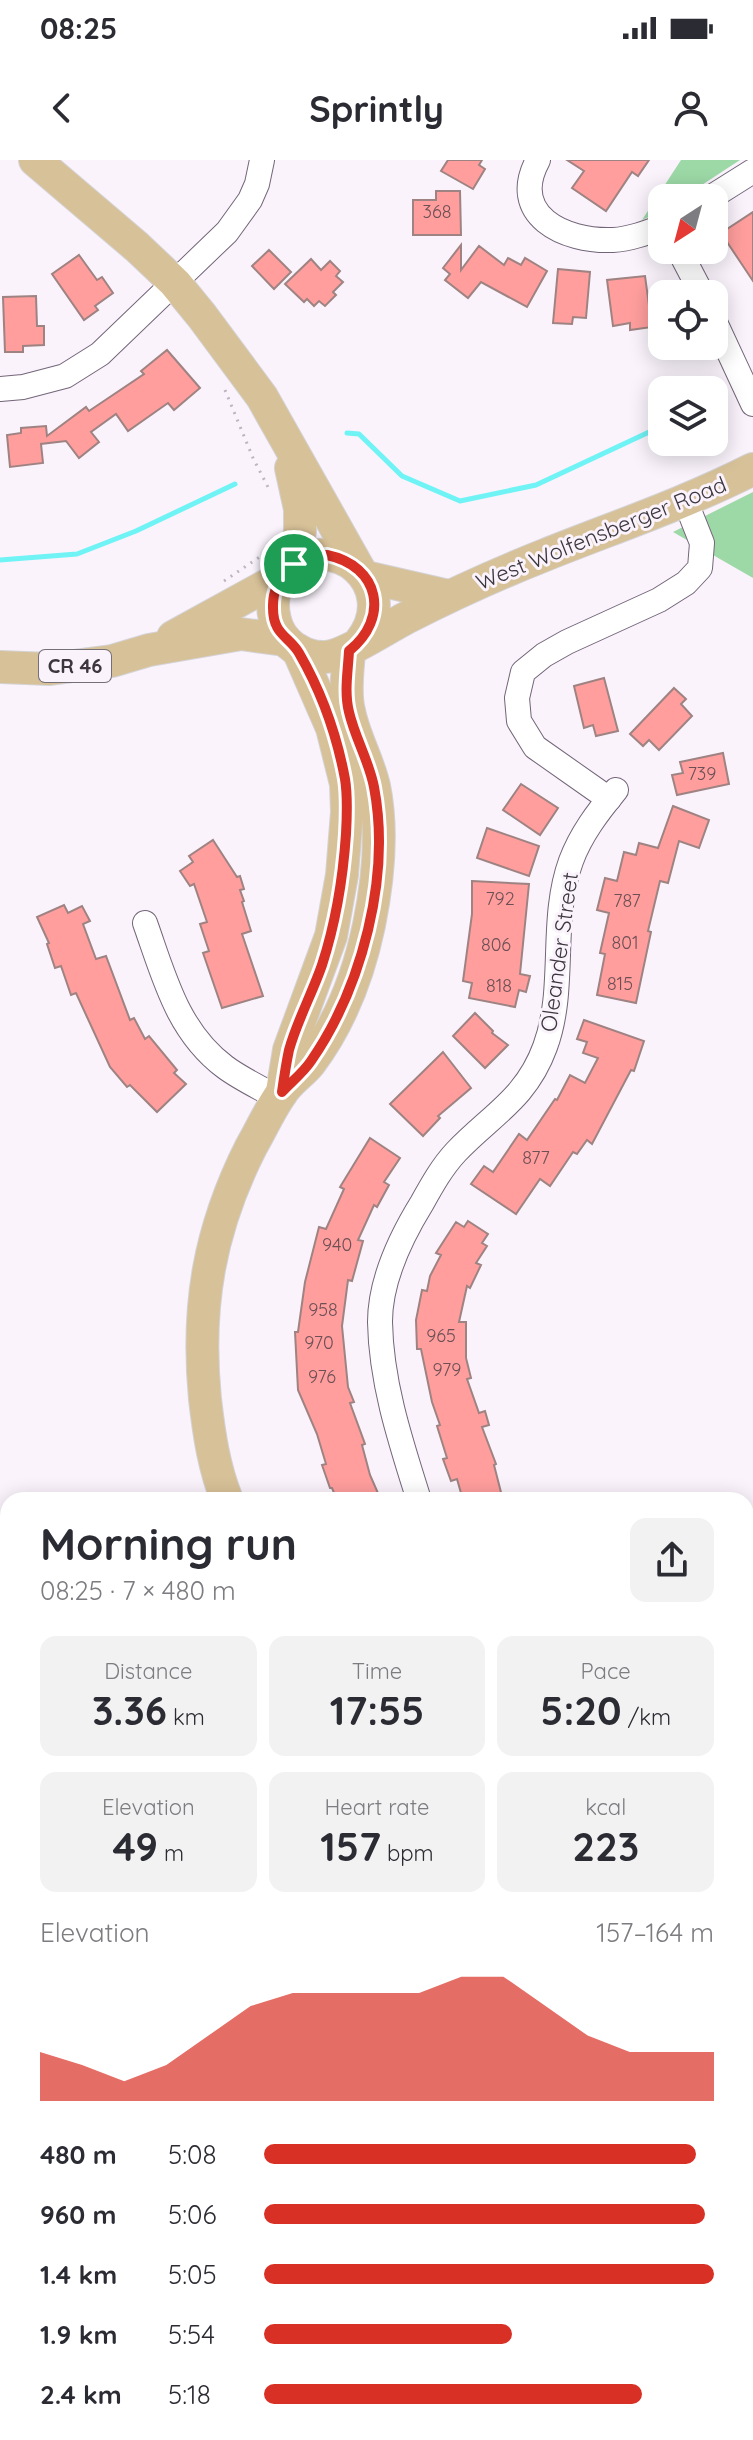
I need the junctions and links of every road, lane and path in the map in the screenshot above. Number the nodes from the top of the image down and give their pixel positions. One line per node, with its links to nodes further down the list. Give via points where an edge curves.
1 (35, 160): 7 (main road)
2 (262, 160): 7 (street, via 257,184 239,217)
3 (538, 160): 6 (street, via 529,178 531,205 553,227 591,239)
4 (753, 171): 5 (street)
5 (728, 187)
6 (648, 232)
7 (175, 283): 10 (street, via 82,366 45,383); 12 (main road, via 249,378)
8 (728, 350): 11 (street)
9 (220, 379): 14 (path)
10 (0, 389)
11 (753, 404)
12 (283, 434): 17 (main road, via 300,509 300,531); 18 (main road)
13 (753, 469): 15 (main road, West Wolfensberger Road)
14 (274, 499)
15 (685, 500): 20 (main road, West Wolfensberger Road); 28 (street, Oleander Street, via 702,543 700,568 686,583 567,642 523,672 519,721 535,747 612,795 570,863 563,891 557,998 534,1073 498,1116 449,1160 399,1246 387,1285 380,1320 390,1400)
16 (275, 538): 19 (path, via 264,554 223,580)
17 (288, 570): 18 (main road, via 304,559 327,555 350,562); 21 (main road, via 275,592 273,608 276,625); 23 (main road)
18 (362, 573): 20 (main road, West Wolfensberger Road); 22 (main road, via 375,611 368,633)
19 (228, 588)
20 (449, 596): 22 (main road, West Wolfensberger Road)
21 (291, 645): 22 (main road, via 324,657); 23 (main road, via 241,634); 26 (main road, via 332,728 347,812 338,906 322,966 289,1050)
22 (355, 646): 26 (main road, via 348,709 374,786 374,895 362,953 342,1009 309,1065)
23 (149, 650): 24 (main road, CR 46, via 50,669)
24 (0, 667)
25 (145, 923): 26 (street, via 173,1003 193,1036 224,1067)
26 (280, 1095): 27 (main road, via 232,1187 203,1295 202,1358 210,1441)
27 (225, 1492)
28 (417, 1492)

